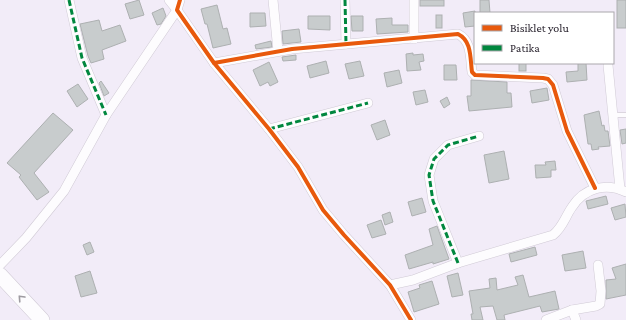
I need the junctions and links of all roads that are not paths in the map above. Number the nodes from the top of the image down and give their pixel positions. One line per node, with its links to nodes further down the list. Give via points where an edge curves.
1 (69, 0): 14 (street, via 82,58)
2 (168, 0): 7 (street)
3 (180, 0): 7 (street)
4 (273, 0): 10 (street)
5 (345, 0): 9 (street)
6 (414, 0): 8 (street)
7 (177, 10): 11 (street); 14 (street)
8 (414, 39): 9 (street); 19 (street, via 458,34 468,43 472,72 475,75 543,78 550,81 567,131)
9 (346, 44): 10 (street)
10 (278, 51): 11 (street)
11 (214, 63): 17 (street)
12 (608, 65): 15 (street)
13 (368, 103): 17 (street)
14 (106, 115): 22 (street, via 64,191 26,238)
15 (612, 115): 16 (lane); 20 (street)
16 (626, 115)
17 (269, 129): 25 (street, via 298,166 323,210)
18 (479, 136): 21 (street, via 448,145 434,159 429,174 433,201)
19 (594, 188): 20 (street, via 611,187); 21 (street, via 572,206 561,227 552,235)
20 (623, 190)
21 (458, 263): 25 (street, via 413,280)
22 (0, 265)
23 (598, 265): 26 (street, via 600,304)
24 (1, 281): 27 (highway, one-way to 24)
25 (390, 285): 28 (street)
26 (572, 310): 29 (street); 30 (street)
27 (42, 320)
28 (411, 320)
29 (546, 320)
30 (576, 320)

